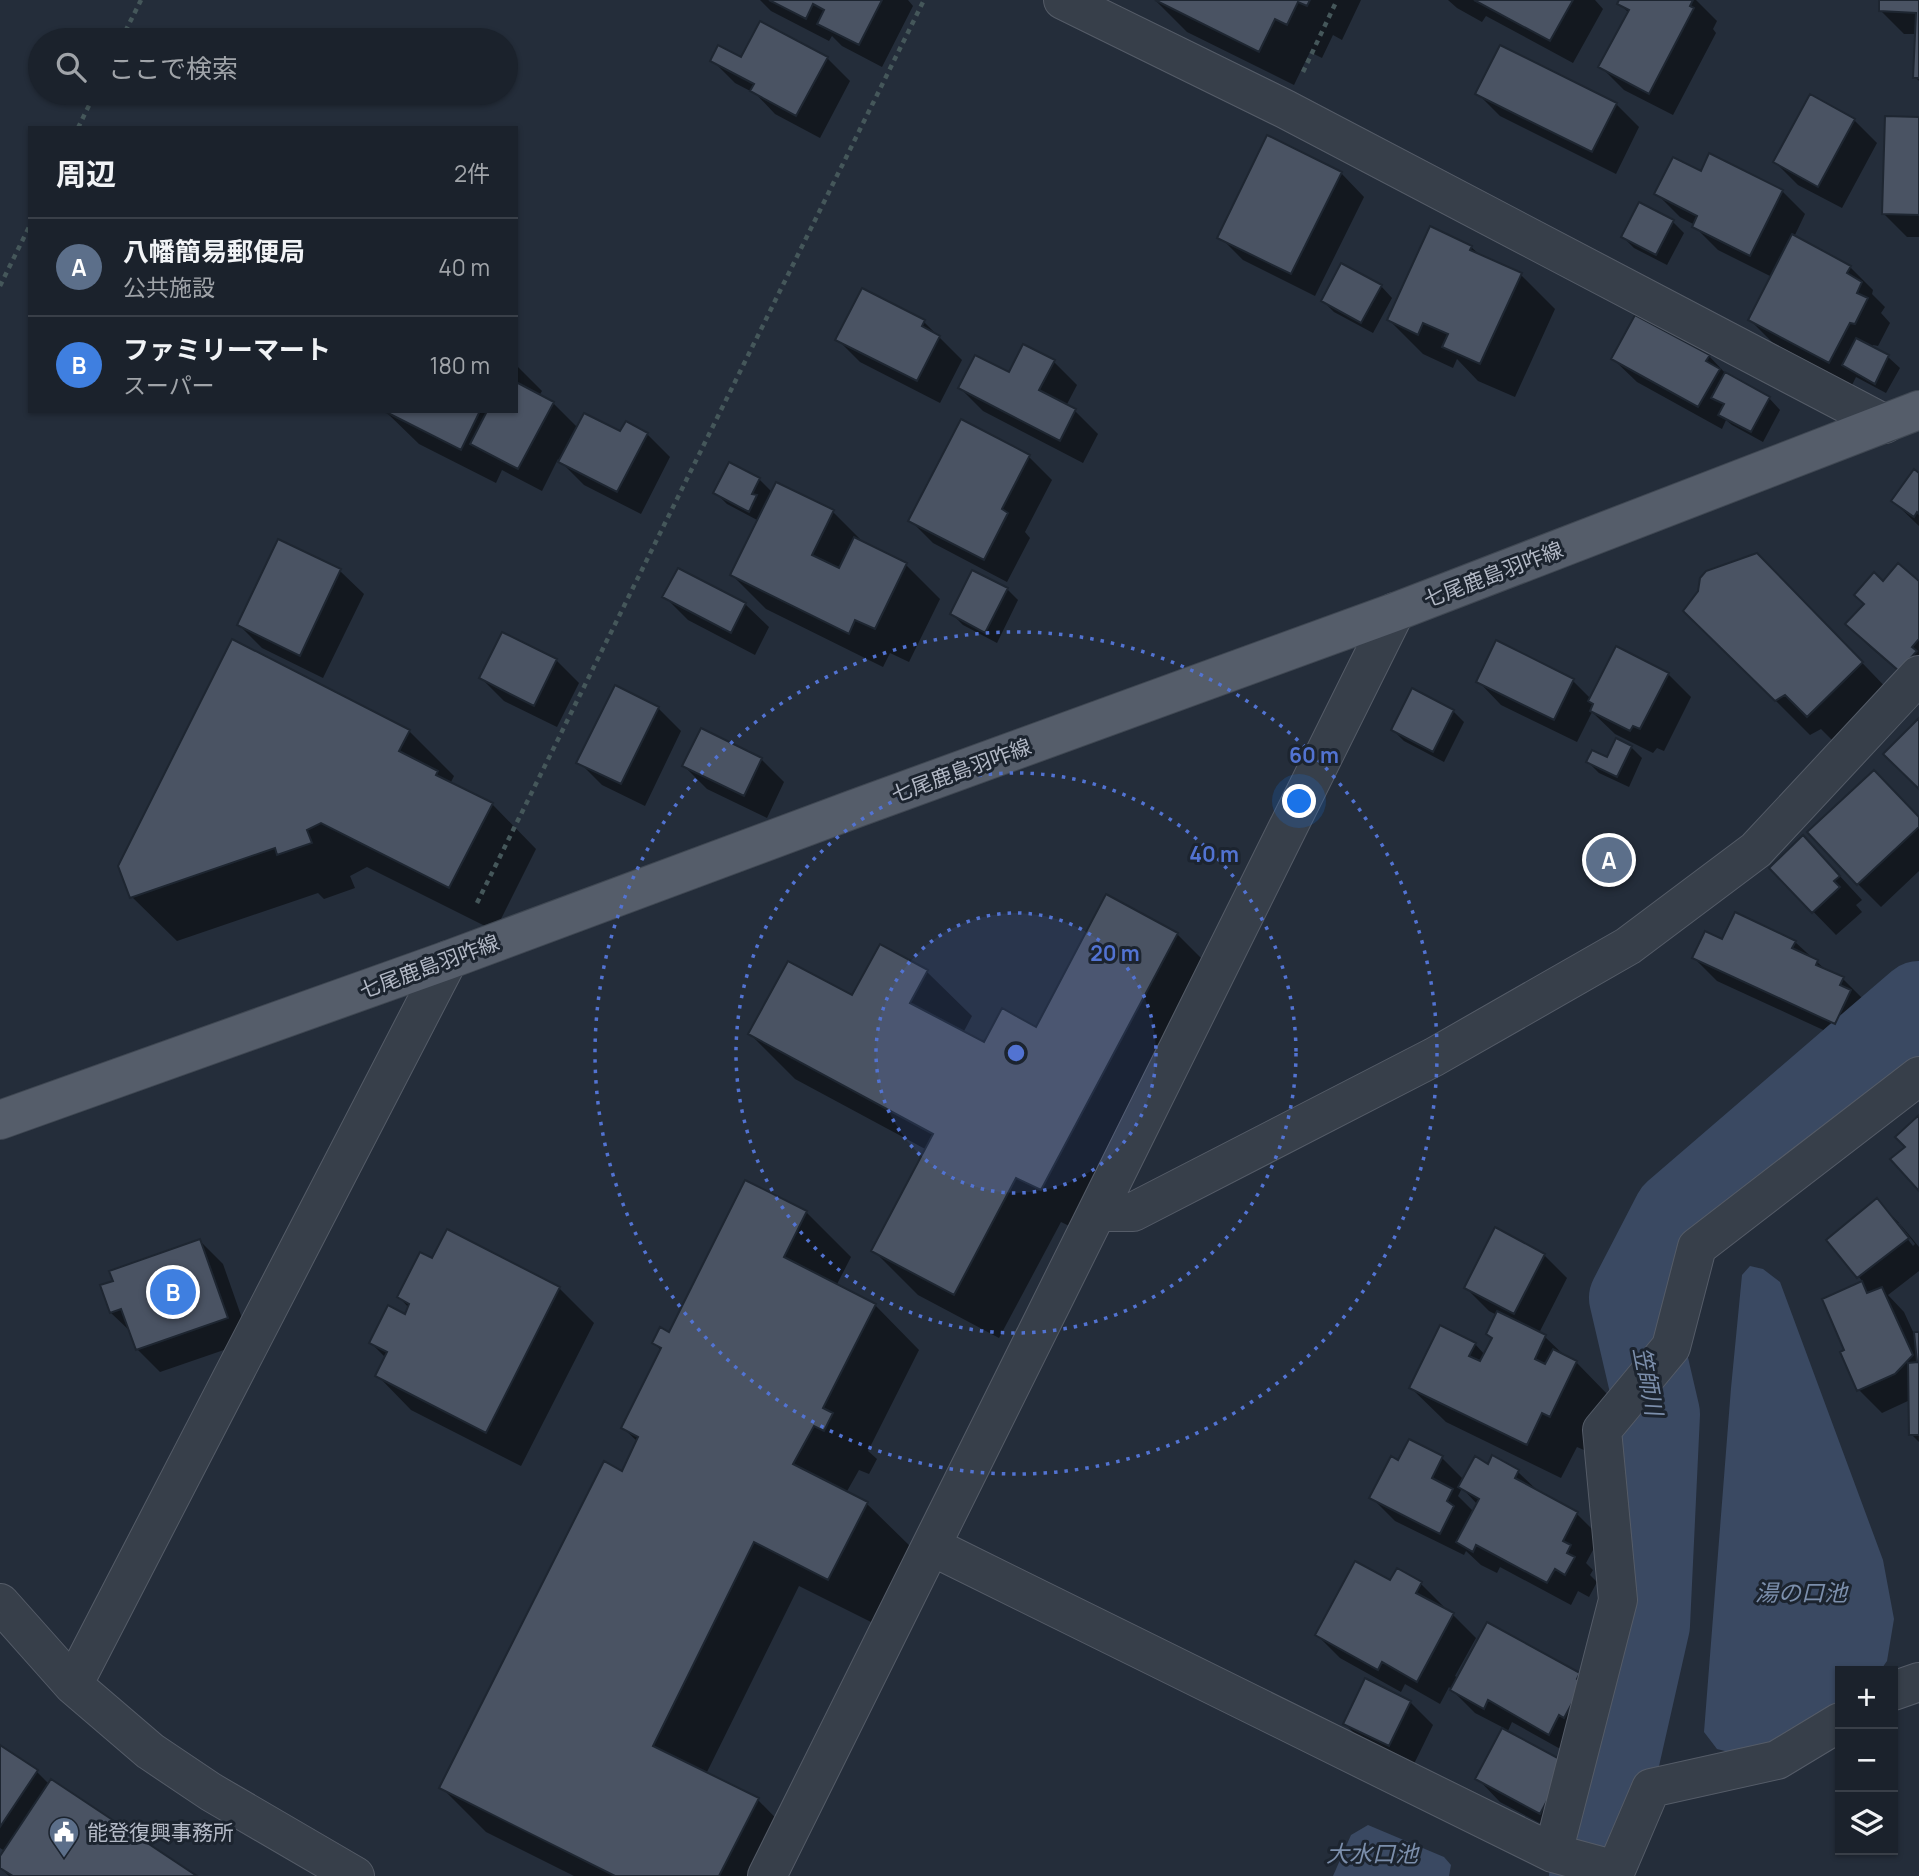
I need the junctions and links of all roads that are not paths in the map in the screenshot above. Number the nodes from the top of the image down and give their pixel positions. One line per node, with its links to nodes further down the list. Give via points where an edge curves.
1 (1063, 0): 2 (street)
2 (1902, 417): 3 (main road, 七尾鹿島羽咋線)
3 (1395, 612): 5 (main road, 七尾鹿島羽咋線); 8 (street)
4 (1919, 675): 8 (street, via 1756,850 1628,946 1434,1057 1133,1212)
5 (448, 960): 7 (main road, 七尾鹿島羽咋線); 12 (street)
6 (1919, 1076): 15 (street, via 1697,1247 1671,1347 1602,1430 1618,1600)
7 (0, 1121)
8 (1097, 1212): 9 (street)
9 (931, 1546): 15 (street); 17 (street)
10 (0, 1603): 12 (street)
11 (1919, 1682): 13 (street)
12 (74, 1685): 16 (street, via 150,1751)
13 (1898, 1689)
14 (1835, 1725): 15 (street, via 1777,1760 1651,1788 1616,1870)
15 (1576, 1860)
16 (355, 1876)
17 (767, 1876)

